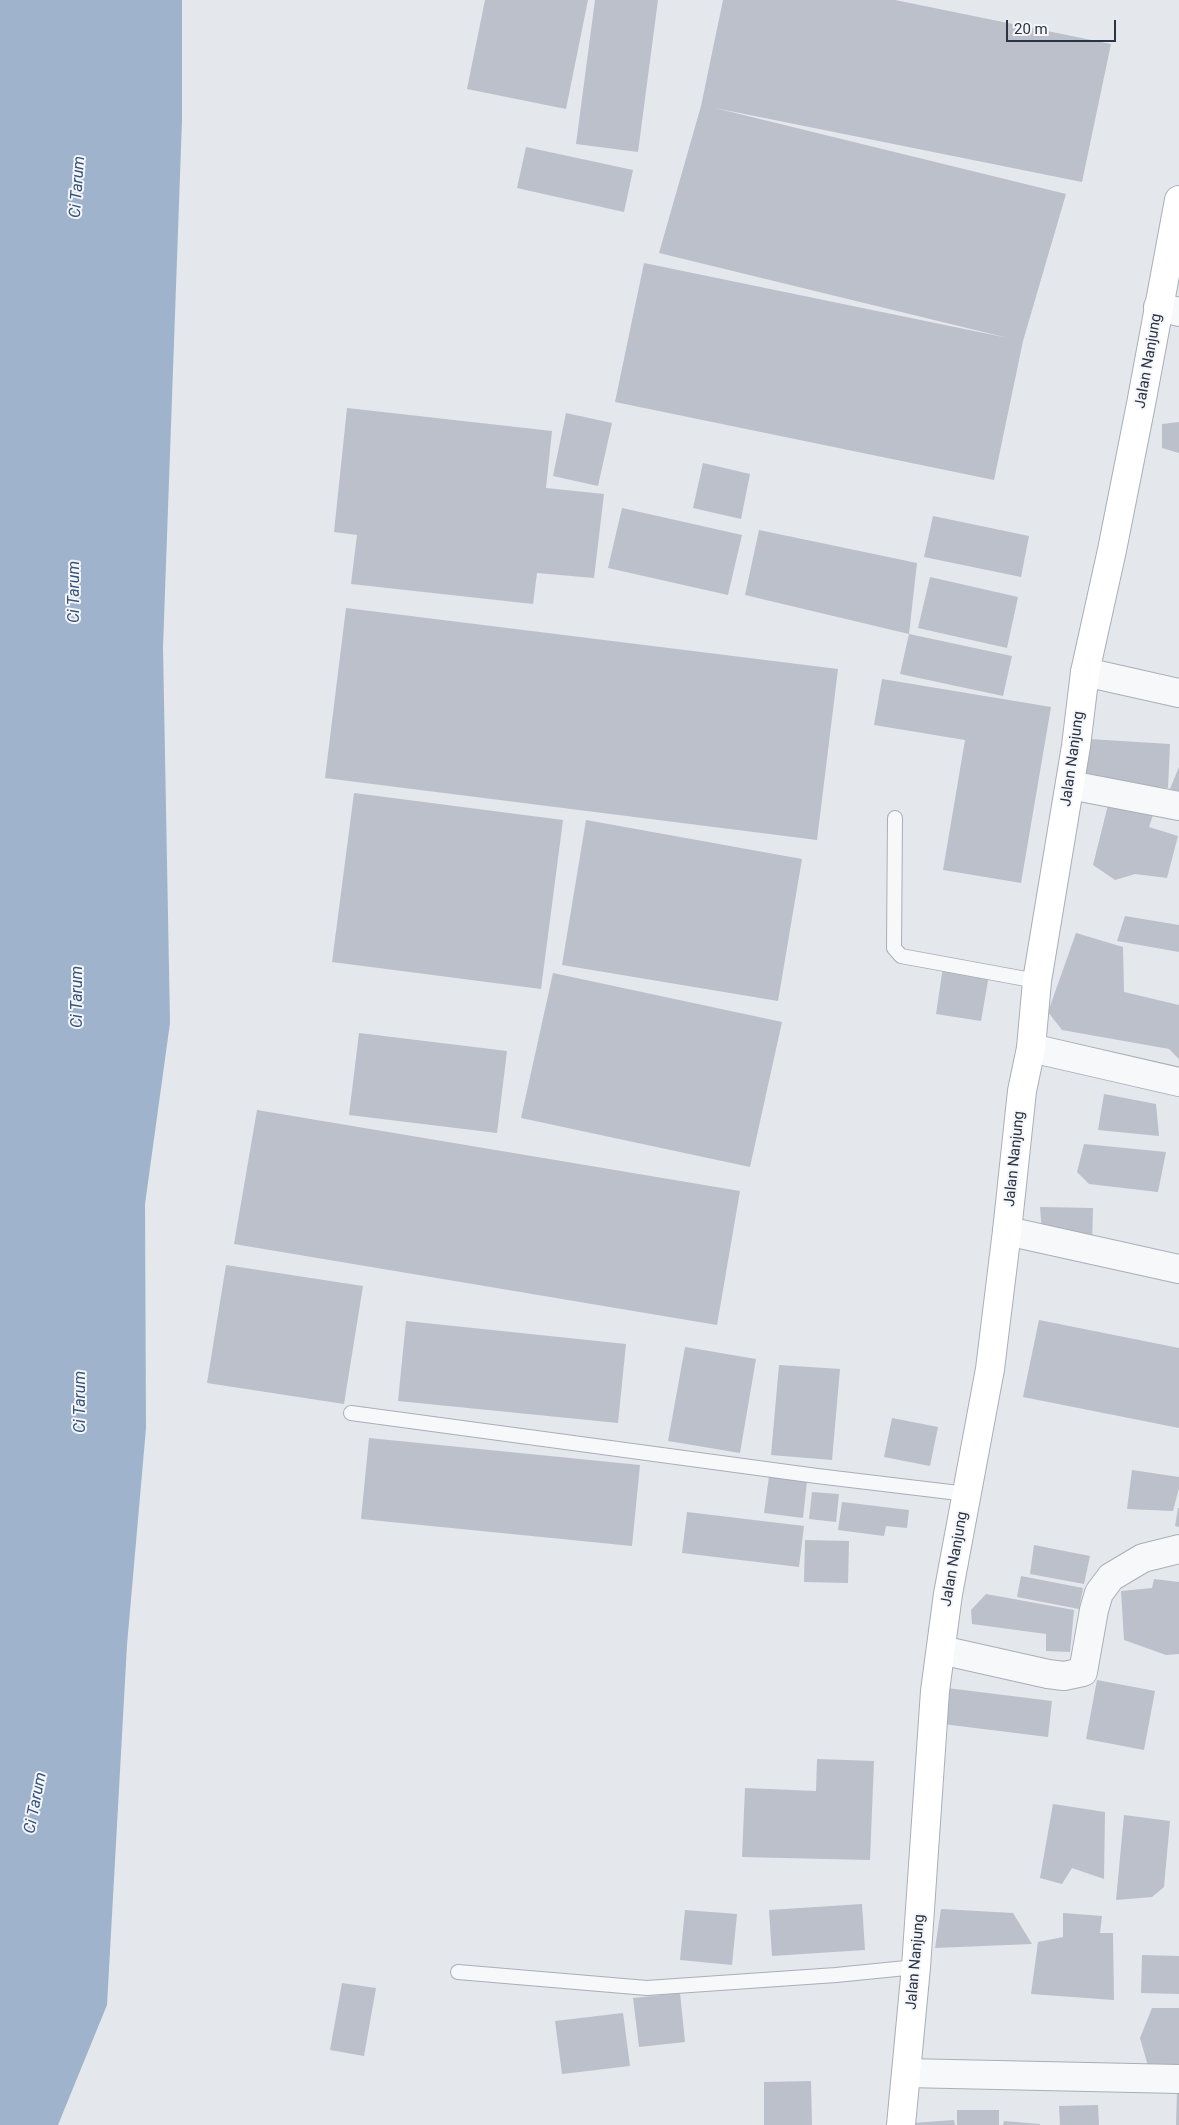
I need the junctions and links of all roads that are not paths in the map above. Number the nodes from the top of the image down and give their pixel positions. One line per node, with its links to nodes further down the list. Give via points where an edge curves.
1 (1179, 200): 2 (main road, Jalan Nanjung)
2 (1169, 310): 3 (main road, Jalan Nanjung)
3 (1085, 672): 4 (street); 5 (main road, Jalan Nanjung)
4 (1179, 693)
5 (1070, 785): 6 (street); 8 (main road, Jalan Nanjung)
6 (1179, 806)
7 (895, 818): 8 (lane, via 894,948 901,956)
8 (1037, 981): 9 (main road, Jalan Nanjung)
9 (1030, 1048): 10 (street); 11 (main road, Jalan Nanjung, via 1022,1091)
10 (1179, 1082)
11 (1007, 1231): 12 (street); 14 (main road, Jalan Nanjung, via 990,1369)
12 (1179, 1269)
13 (351, 1413): 14 (lane)
14 (967, 1494): 16 (main road, Jalan Nanjung)
15 (1179, 1548): 16 (street, via 1143,1558 1111,1577 1099,1593 1083,1672 1064,1676 1048,1674)
16 (941, 1650): 17 (main road, Jalan Nanjung, via 935,1691)
17 (916, 1967): 18 (lane, via 647,1988); 19 (main road, Jalan Nanjung)
18 (458, 1972)
19 (906, 2073): 20 (street); 21 (main road, Jalan Nanjung)
20 (1179, 2079)
21 (901, 2125)

